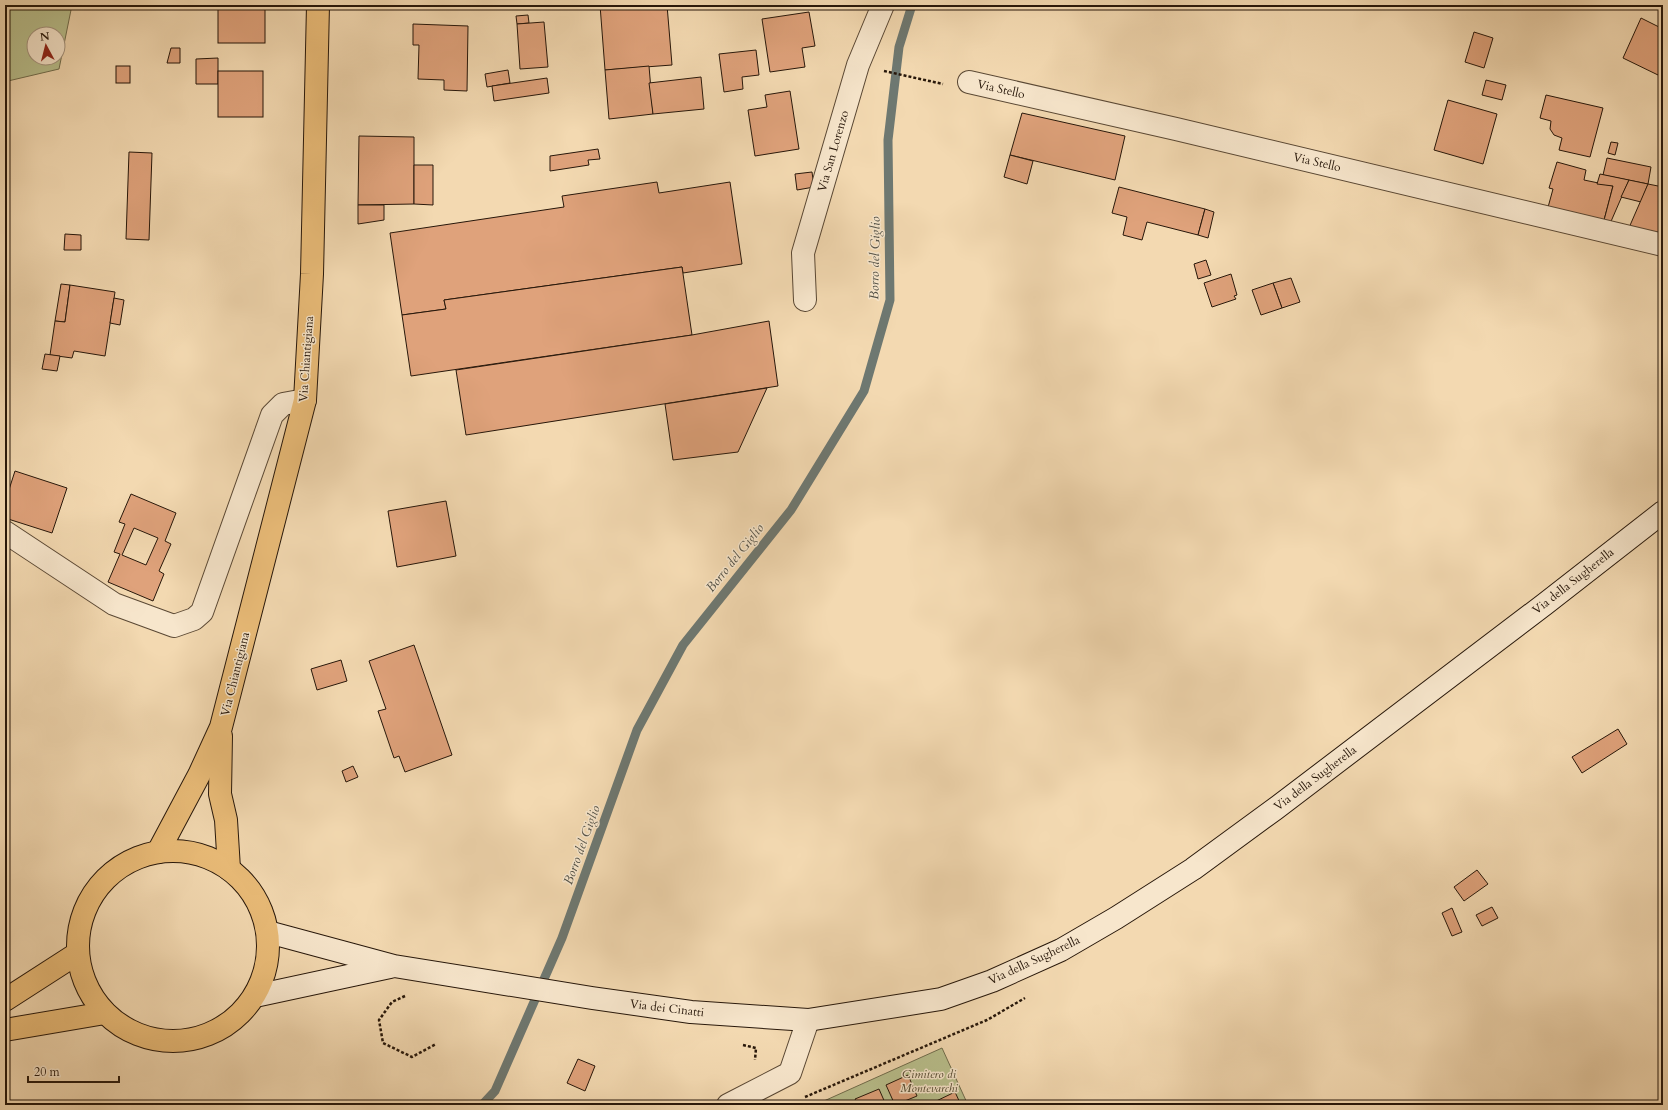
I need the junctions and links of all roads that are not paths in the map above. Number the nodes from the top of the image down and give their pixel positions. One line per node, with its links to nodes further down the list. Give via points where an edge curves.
1 (318, 5): 6 (main road, Via Chiantigiana, via 312,274)
2 (883, 5): 5 (street, Via San Lorenzo, via 858,65 803,253)
3 (970, 82): 4 (street, Via Stello)
4 (1663, 244)
5 (805, 300)
6 (305, 400): 8 (street, via 283,404 272,415 202,612 194,618 174,626 114,604); 9 (main road, Via Chiantigiana)
7 (1663, 512): 16 (street, Via della Sugherella, via 1193,869 1061,950 992,981)
8 (5, 532)
9 (221, 727): 10 (main road, Via Chiantigiana); 11 (main road, Via Chiantigiana, via 220,794 226,820)
10 (158, 852): 11 (main road, via 183,851 207,856); 13 (main road, via 131,860 108,876 90,898 80,924)
11 (229, 869): 12 (main road, via 248,886 261,907)
12 (268, 932): 14 (street, Via dei Cinatti); 15 (main road, via 269,954 264,976)
13 (78, 953): 17 (main road); 18 (main road, via 82,974 91,995)
14 (394, 966): 15 (street); 19 (street, Via dei Cinatti, via 691,1012)
15 (254, 996): 18 (main road, via 236,1017 212,1033 184,1041 156,1040 128,1030)
16 (941, 999): 19 (street, Via dei Cinatti)
17 (5, 1000)
18 (105, 1013): 20 (main road)
19 (808, 1020): 21 (street, via 790,1073)
20 (5, 1030)
21 (728, 1105)

